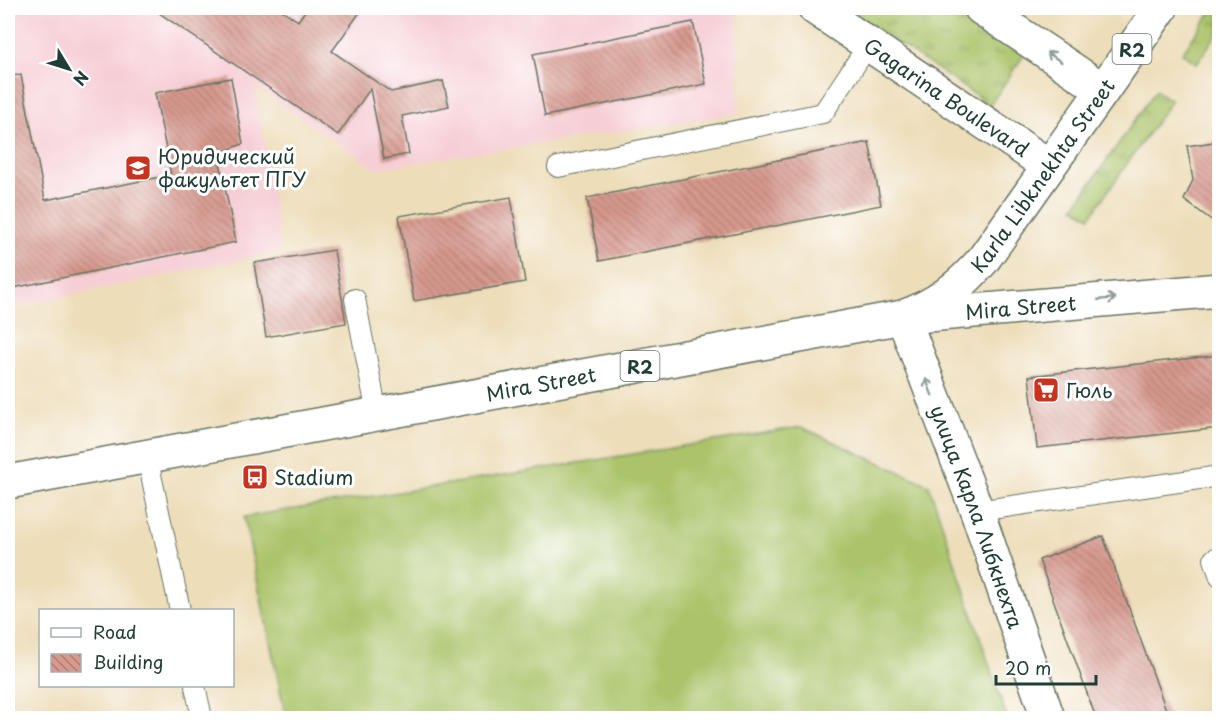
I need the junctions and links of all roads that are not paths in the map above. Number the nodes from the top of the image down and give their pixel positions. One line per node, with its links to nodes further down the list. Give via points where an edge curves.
1 (814, 8): 4 (main road, Gagarina Boulevard)
2 (981, 8): 5 (main road, one-way to 2)
3 (1161, 8): 5 (main road, Karla Libknekhta Street / R2)
4 (869, 44): 6 (main road, Gagarina Boulevard); 7 (lane, via 823,113)
5 (1103, 90): 6 (main road, Karla Libknekhta Street / R2)
6 (1049, 166): 10 (main road, Karla Libknekhta Street / R2, via 969,277 939,301)
7 (558, 167)
8 (1220, 290): 10 (main road, Mira Street, one-way to 8)
9 (355, 299): 11 (lane)
10 (903, 317): 11 (main road, Mira Street / R2); 15 (main road, улица Карла Либкнехта, one-way to 10)
11 (377, 414): 12 (main road, Mira Street / R2)
12 (147, 456): 14 (main road, Mira Street / R2); 18 (lane)
13 (1220, 476): 15 (lane)
14 (8, 482)
15 (977, 511): 21 (main road, улица Карла Либкнехта)
16 (1220, 556): 17 (lane, via 1214,559)
17 (1220, 577)
18 (180, 609)
19 (195, 687): 20 (lane)
20 (202, 718)
21 (1048, 718)

